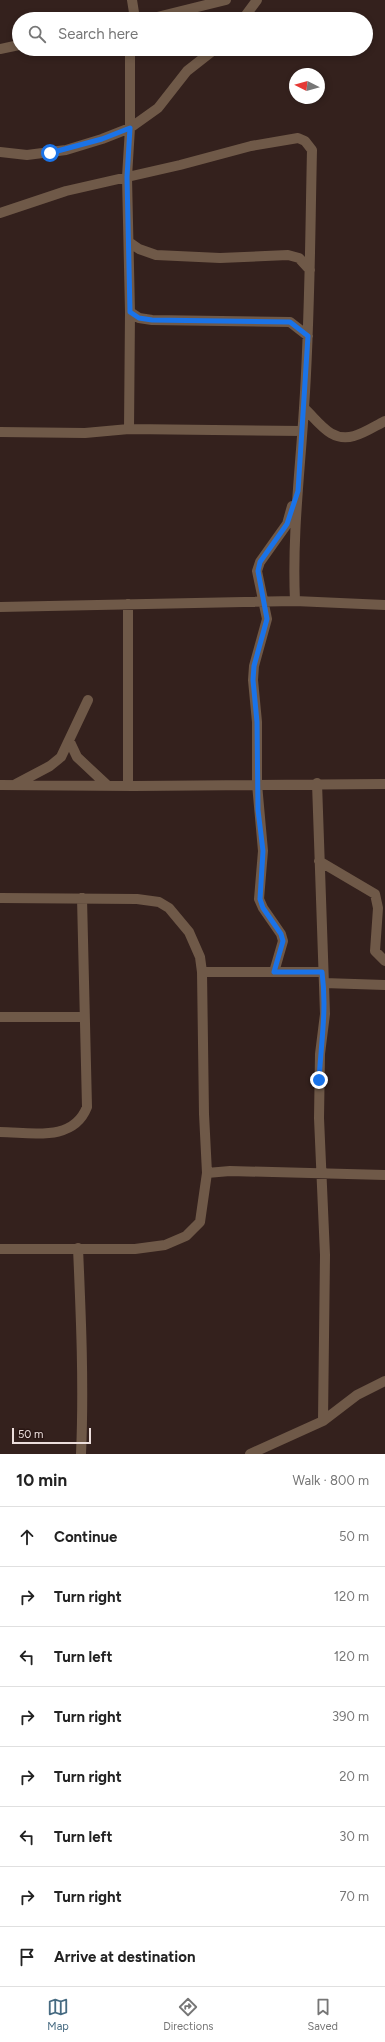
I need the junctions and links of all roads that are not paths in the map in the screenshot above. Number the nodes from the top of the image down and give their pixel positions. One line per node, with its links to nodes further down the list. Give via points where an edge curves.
1 (132, 0): 4 (street)
2 (226, 0): 5 (street)
3 (257, 0): 6 (street)
4 (134, 12)
5 (177, 12)
6 (248, 12)
7 (12, 46): 8 (street)
8 (0, 49)
9 (130, 56): 11 (street)
10 (206, 56): 11 (street, via 187,71 158,108)
11 (130, 128): 12 (street, via 66,150 27,155); 13 (street)
12 (0, 152)
13 (127, 177): 14 (street, via 66,190); 15 (street); 16 (street, via 251,146 290,138 301,139 312,150)
14 (0, 213)
15 (129, 242): 16 (street, via 143,251 156,255 220,258 288,255 299,258); 17 (street)
16 (310, 270): 18 (street)
17 (130, 312): 18 (street, via 139,318 152,320 290,322); 21 (street)
18 (308, 336): 19 (street)
19 (304, 408): 20 (street, via 338,438 355,436); 22 (street)
20 (385, 421)
21 (129, 429): 22 (street); 23 (street, via 85,433)
22 (302, 431): 24 (street)
23 (0, 432)
24 (298, 491): 25 (street, via 293,562); 26 (street, via 287,524 260,562 258,571)
25 (294, 601): 26 (street); 28 (street)
26 (265, 602): 27 (street); 34 (street, via 266,625 254,666 253,680 257,722)
27 (128, 604): 29 (street); 38 (street)
28 (385, 605)
29 (0, 607)
30 (88, 700): 31 (street)
31 (69, 740): 36 (street, via 61,757 55,763); 37 (street, via 76,757)
32 (317, 783): 34 (street); 35 (street); 39 (street)
33 (0, 784): 36 (street)
34 (257, 784): 38 (street); 44 (street, via 263,851 260,899 283,941)
35 (385, 784)
36 (15, 785): 37 (street)
37 (108, 786): 38 (street)
38 (128, 786)
39 (320, 861): 42 (street, via 375,894 378,908 375,951); 45 (street)
40 (0, 898): 41 (street)
41 (82, 898): 43 (street, via 150,900 164,905 176,915 189,932 200,957); 49 (street)
42 (385, 961)
43 (202, 972): 44 (street); 51 (street)
44 (274, 972): 45 (street)
45 (322, 972): 46 (street)
46 (324, 983): 47 (street); 52 (street, via 324,1027 319,1080)
47 (385, 985)
48 (0, 1017): 49 (street)
49 (84, 1017): 50 (street, via 87,1107 83,1114 73,1126 56,1133)
50 (0, 1132)
51 (206, 1173): 52 (street, via 230,1171); 54 (street, via 200,1222 186,1236 165,1245 134,1249)
52 (323, 1174): 53 (street); 57 (street)
53 (385, 1175)
54 (78, 1248): 55 (street); 58 (street, via 82,1337)
55 (0, 1249)
56 (385, 1381): 57 (street, via 357,1395)
57 (323, 1421): 59 (street)
58 (81, 1454)
59 (250, 1454)

